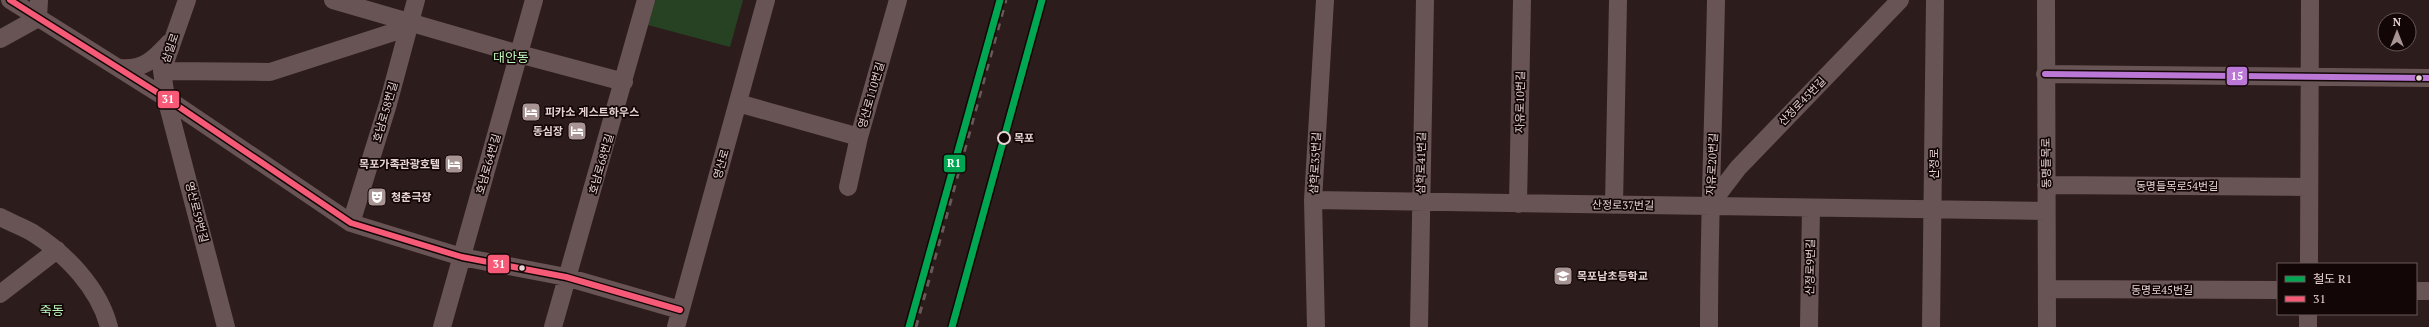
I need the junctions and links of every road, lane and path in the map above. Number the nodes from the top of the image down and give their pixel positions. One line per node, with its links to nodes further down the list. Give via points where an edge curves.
1 (10, 0): 19 (street)
2 (39, 0): 19 (street)
3 (187, 0): 22 (street, 삼일로)
4 (334, 0): 20 (street)
5 (416, 0): 20 (street, 호남로58번길)
6 (534, 0): 23 (street, 호남로64번길)
7 (646, 0): 29 (street, 호남로68번길)
8 (766, 0): 31 (street, 영산로)
9 (898, 0): 32 (street, 영산로110번길)
10 (1325, 0): 36 (street, 삼학로35번길)
11 (1425, 0): 37 (street, 삼학로41번길)
12 (1522, 0): 38 (street, 자유로10번길)
13 (1618, 0): 39 (street)
14 (1716, 0): 40 (street, 자유로20번길, via 1713,168)
15 (1900, 0): 40 (street, 산정로45번길, via 1738,168)
16 (1935, 0): 42 (street, 산정로)
17 (2046, 0): 26 (street, 동명들목로)
18 (2310, 0): 27 (street)
19 (38, 18): 21 (street); 24 (street)
20 (410, 22): 23 (street); 25 (street, via 394,32 270,72); 45 (street, 호남로58번길)
21 (0, 39)
22 (173, 40): 24 (street, via 153,60 134,69); 25 (street, 삼일로)
23 (519, 54): 29 (street); 47 (street, 호남로64번길)
24 (120, 68): 30 (street)
25 (162, 71): 30 (street, 삼일로)
26 (2045, 74): 27 (street); 33 (street, 동명들목로)
27 (2310, 78): 28 (street); 35 (street)
28 (2429, 78)
29 (624, 82): 49 (street, 호남로68번길)
30 (166, 98): 45 (street); 58 (street, 영산로59번길, via 188,174)
31 (738, 103): 32 (street, 영산로110번길); 55 (street, 영산로)
32 (859, 138): 34 (street)
33 (2046, 185): 35 (street, 동명들목로54번길); 43 (street, 동명들목로)
34 (848, 187)
35 (2309, 187): 48 (street)
36 (1313, 200): 37 (street, 산정로37번길); 62 (street, 삼학로35번길)
37 (1420, 202): 38 (street, 산정로37번길); 63 (street, 삼학로41번길)
38 (1518, 204): 39 (street, 산정로37번길)
39 (1614, 205): 40 (street, 산정로37번길)
40 (1709, 207): 41 (street, 산정로37번길); 64 (street, 자유로20번길)
41 (1811, 208): 42 (street, 산정로37번길); 65 (street, 산정로9번길)
42 (1934, 210): 43 (street, 산정로37번길); 66 (street, 산정로)
43 (2046, 211): 50 (street, 동명들목로)
44 (0, 217): 46 (street, via 31,232)
45 (351, 223): 47 (street)
46 (57, 250): 54 (street); 57 (street, via 86,283 104,313)
47 (462, 257): 49 (street); 59 (street, 호남로64번길)
48 (2309, 263)
49 (566, 277): 55 (street); 60 (street, 호남로68번길)
50 (2047, 289): 51 (street, 동명로45번길); 67 (street, 동명들목로)
51 (2277, 290)
52 (2417, 291): 53 (street)
53 (2429, 291)
54 (0, 294)
55 (680, 310): 61 (street, 영산로)
56 (2308, 315): 68 (street)
57 (109, 327)
58 (226, 327)
59 (442, 327)
60 (553, 327)
61 (676, 327)
62 (1316, 327)
63 (1419, 327)
64 (1709, 327)
65 (1809, 327)
66 (1931, 327)
67 (2047, 327)
68 (2308, 327)

